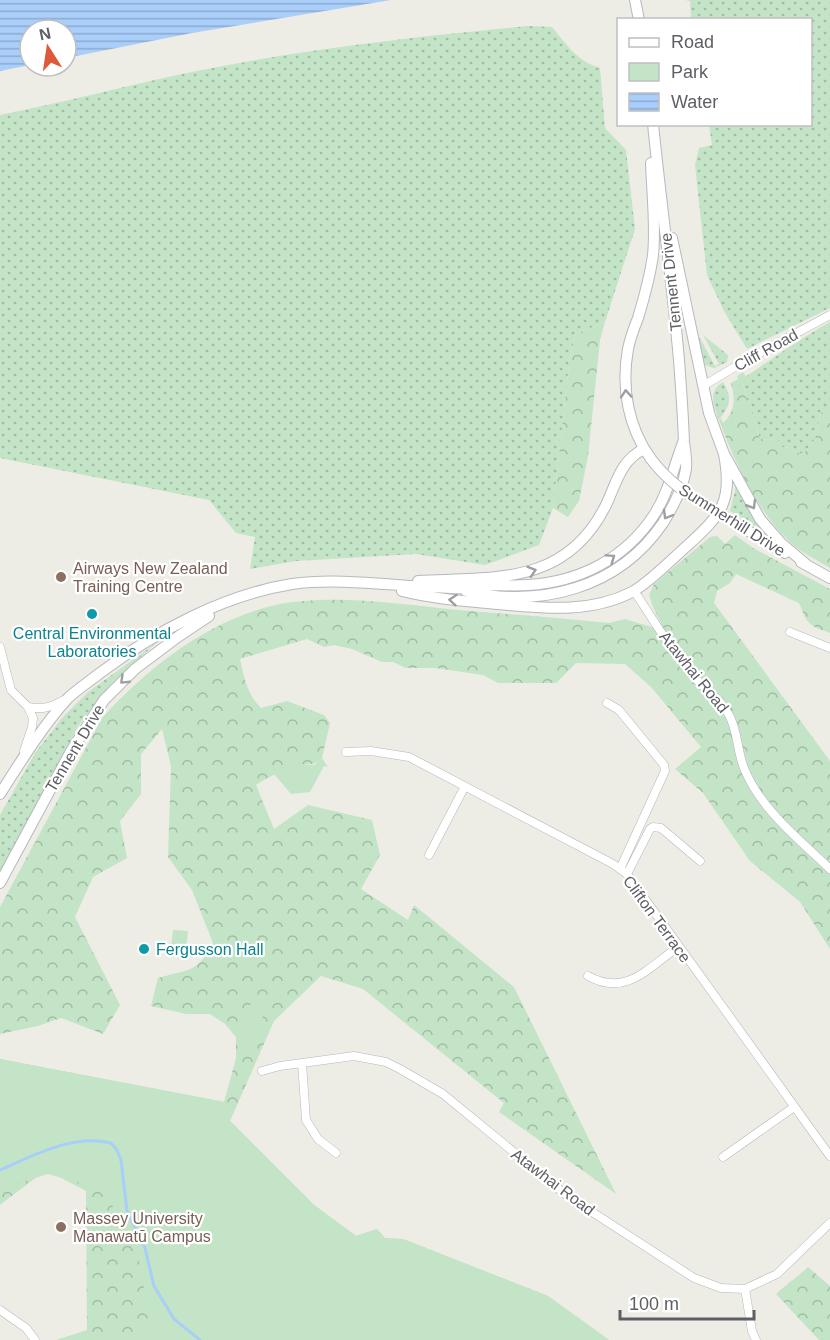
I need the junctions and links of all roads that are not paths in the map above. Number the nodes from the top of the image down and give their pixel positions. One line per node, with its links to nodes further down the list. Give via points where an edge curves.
1 (635, 0): 2 (main road)
2 (639, 18)
3 (652, 126): 5 (main road, Tennent Drive)
4 (652, 126): 8 (main road, Summerhill Drive, one-way to 4, via 626,401 626,376 628,348 648,286 653,252)
5 (658, 169): 7 (main road); 13 (main road, Tennent Drive, via 685,423 686,467 668,516 648,543 620,567 580,588 535,597 490,597 453,589)
6 (830, 315): 7 (street, Cliff Road)
7 (703, 386): 9 (main road)
8 (644, 449): 10 (main road, Summerhill Drive, bridge, via 671,482); 13 (main road, one-way to 8, via 508,577 552,563 575,548 595,524 623,465)
9 (724, 454): 10 (main road, via 726,493); 11 (main road, one-way to 11, via 760,519)
10 (719, 513): 11 (main road, Summerhill Drive); 14 (main road)
11 (807, 565): 12 (main road, Summerhill Drive)
12 (830, 578)
13 (369, 584): 14 (main road, one-way to 13, via 596,605 558,608 435,599); 15 (main road, Tennent Drive, via 294,584)
14 (634, 591): 28 (street, Atawhai Road, via 664,640 730,716 744,768 757,792)
15 (239, 597): 19 (main road, Tennent Drive, via 153,638); 30 (main road, Tennent Drive, one-way to 30, via 162,647 105,699 82,732)
16 (790, 632): 18 (street)
17 (0, 647): 21 (street, via 11,690)
18 (830, 648)
19 (70, 697): 21 (street, via 48,708); 23 (main road, Tennent Drive)
20 (607, 703): 29 (street, via 619,710 665,771)
21 (28, 707): 23 (street, via 32,727)
22 (346, 752): 24 (street, Clifton Terrace, via 409,757)
23 (21, 760): 25 (main road, Tennent Drive)
24 (464, 788): 26 (street); 29 (street, Clifton Terrace)
25 (0, 794)
26 (429, 855)
27 (700, 861): 29 (street, via 661,828 653,827)
28 (830, 869)
29 (624, 872): 31 (street, Clifton Terrace)
30 (0, 883)
31 (678, 947): 32 (street, via 628,981 604,984); 35 (street, Clifton Terrace)
32 (588, 976)
33 (302, 1063): 34 (street, Atawhai Road); 36 (street, via 306,1120 318,1139); 40 (street, Atawhai Road, via 354,1056 400,1069 443,1094 566,1195 694,1278 722,1288)
34 (262, 1071)
35 (794, 1107): 37 (street); 38 (street, Clifton Terrace)
36 (336, 1153)
37 (723, 1156)
38 (830, 1156)
39 (830, 1223): 40 (street, via 777,1275)
40 (745, 1289): 43 (street)
41 (0, 1310): 42 (street, via 26,1328)
42 (35, 1340)
43 (756, 1340)

